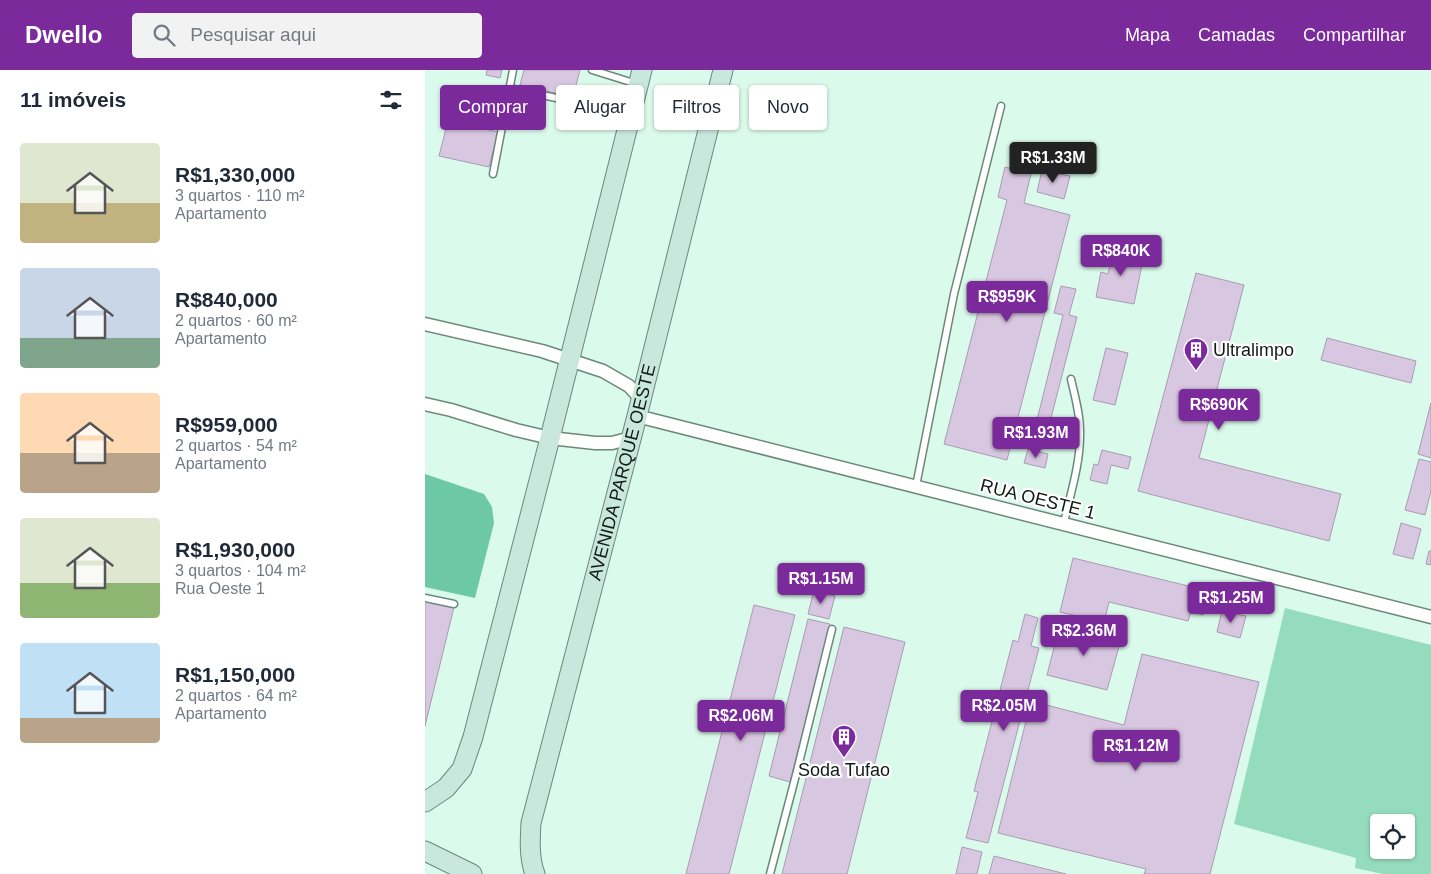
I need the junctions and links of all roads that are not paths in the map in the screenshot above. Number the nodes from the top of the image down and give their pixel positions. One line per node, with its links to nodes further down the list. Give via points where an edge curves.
1 (513, 70): 5 (lane)
2 (592, 70): 4 (lane)
3 (723, 70): 14 (street, AVENIDA PARQUE OESTE)
4 (640, 77)
5 (510, 85)
6 (1001, 106): 17 (lane, via 955,294)
7 (502, 130): 9 (lane)
8 (627, 130): 11 (street)
9 (493, 174)
10 (425, 324): 11 (street)
11 (569, 360): 14 (street, via 618,378 629,386); 15 (street)
12 (1071, 379): 18 (lane, via 1081,436)
13 (425, 404): 15 (street)
14 (639, 407): 16 (street, AVENIDA PARQUE OESTE); 17 (street, RUA OESTE 1)
15 (550, 438): 16 (street, via 595,443); 23 (street, via 473,738 462,769 446,788)
16 (631, 438): 26 (street, AVENIDA PARQUE OESTE, via 531,823 530,844)
17 (916, 486): 18 (street, RUA OESTE 1)
18 (1064, 523): 21 (street, RUA OESTE 1)
19 (425, 598): 20 (lane)
20 (455, 604)
21 (1431, 616)
22 (832, 629): 27 (lane)
23 (425, 802)
24 (425, 851): 25 (street)
25 (472, 874)
26 (535, 874)
27 (770, 874)

